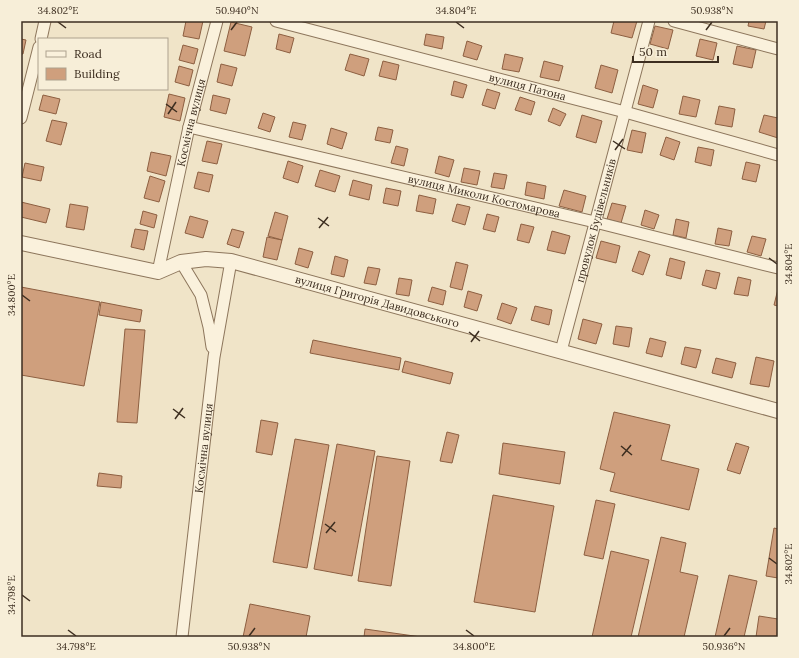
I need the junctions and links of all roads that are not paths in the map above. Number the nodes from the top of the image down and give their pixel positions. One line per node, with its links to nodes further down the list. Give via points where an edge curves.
1 (45, 21): 6 (street)
2 (217, 21): 11 (street, Космічна вулиця)
3 (276, 21): 9 (street, вулиця Патона)
4 (649, 21): 9 (street, провулок Будівельників)
5 (674, 21): 7 (street)
6 (41, 38)
7 (778, 49)
8 (38, 50): 10 (street)
9 (624, 112): 12 (street, вулиця Патона); 13 (street, провулок Будівельників)
10 (21, 118)
11 (189, 127): 13 (street, вулиця Миколи Костомарова); 18 (street, Космічна вулиця)
12 (778, 154)
13 (595, 222): 17 (street, вулиця Миколи Костомарова); 19 (street, провулок Будівельників)
14 (21, 243): 18 (street)
15 (231, 261): 16 (street, вулиця Григорія Давидовського, via 206,258); 19 (street, вулиця Григорія Давидовського); 20 (street, Космічна вулиця)
16 (181, 262): 18 (street, вулиця Григорія Давидовського); 20 (street, via 201,295)
17 (778, 268)
18 (158, 272)
19 (561, 351): 21 (street, вулиця Григорія Давидовського)
20 (214, 357): 22 (street, Космічна вулиця)
21 (778, 410)
22 (182, 637)

